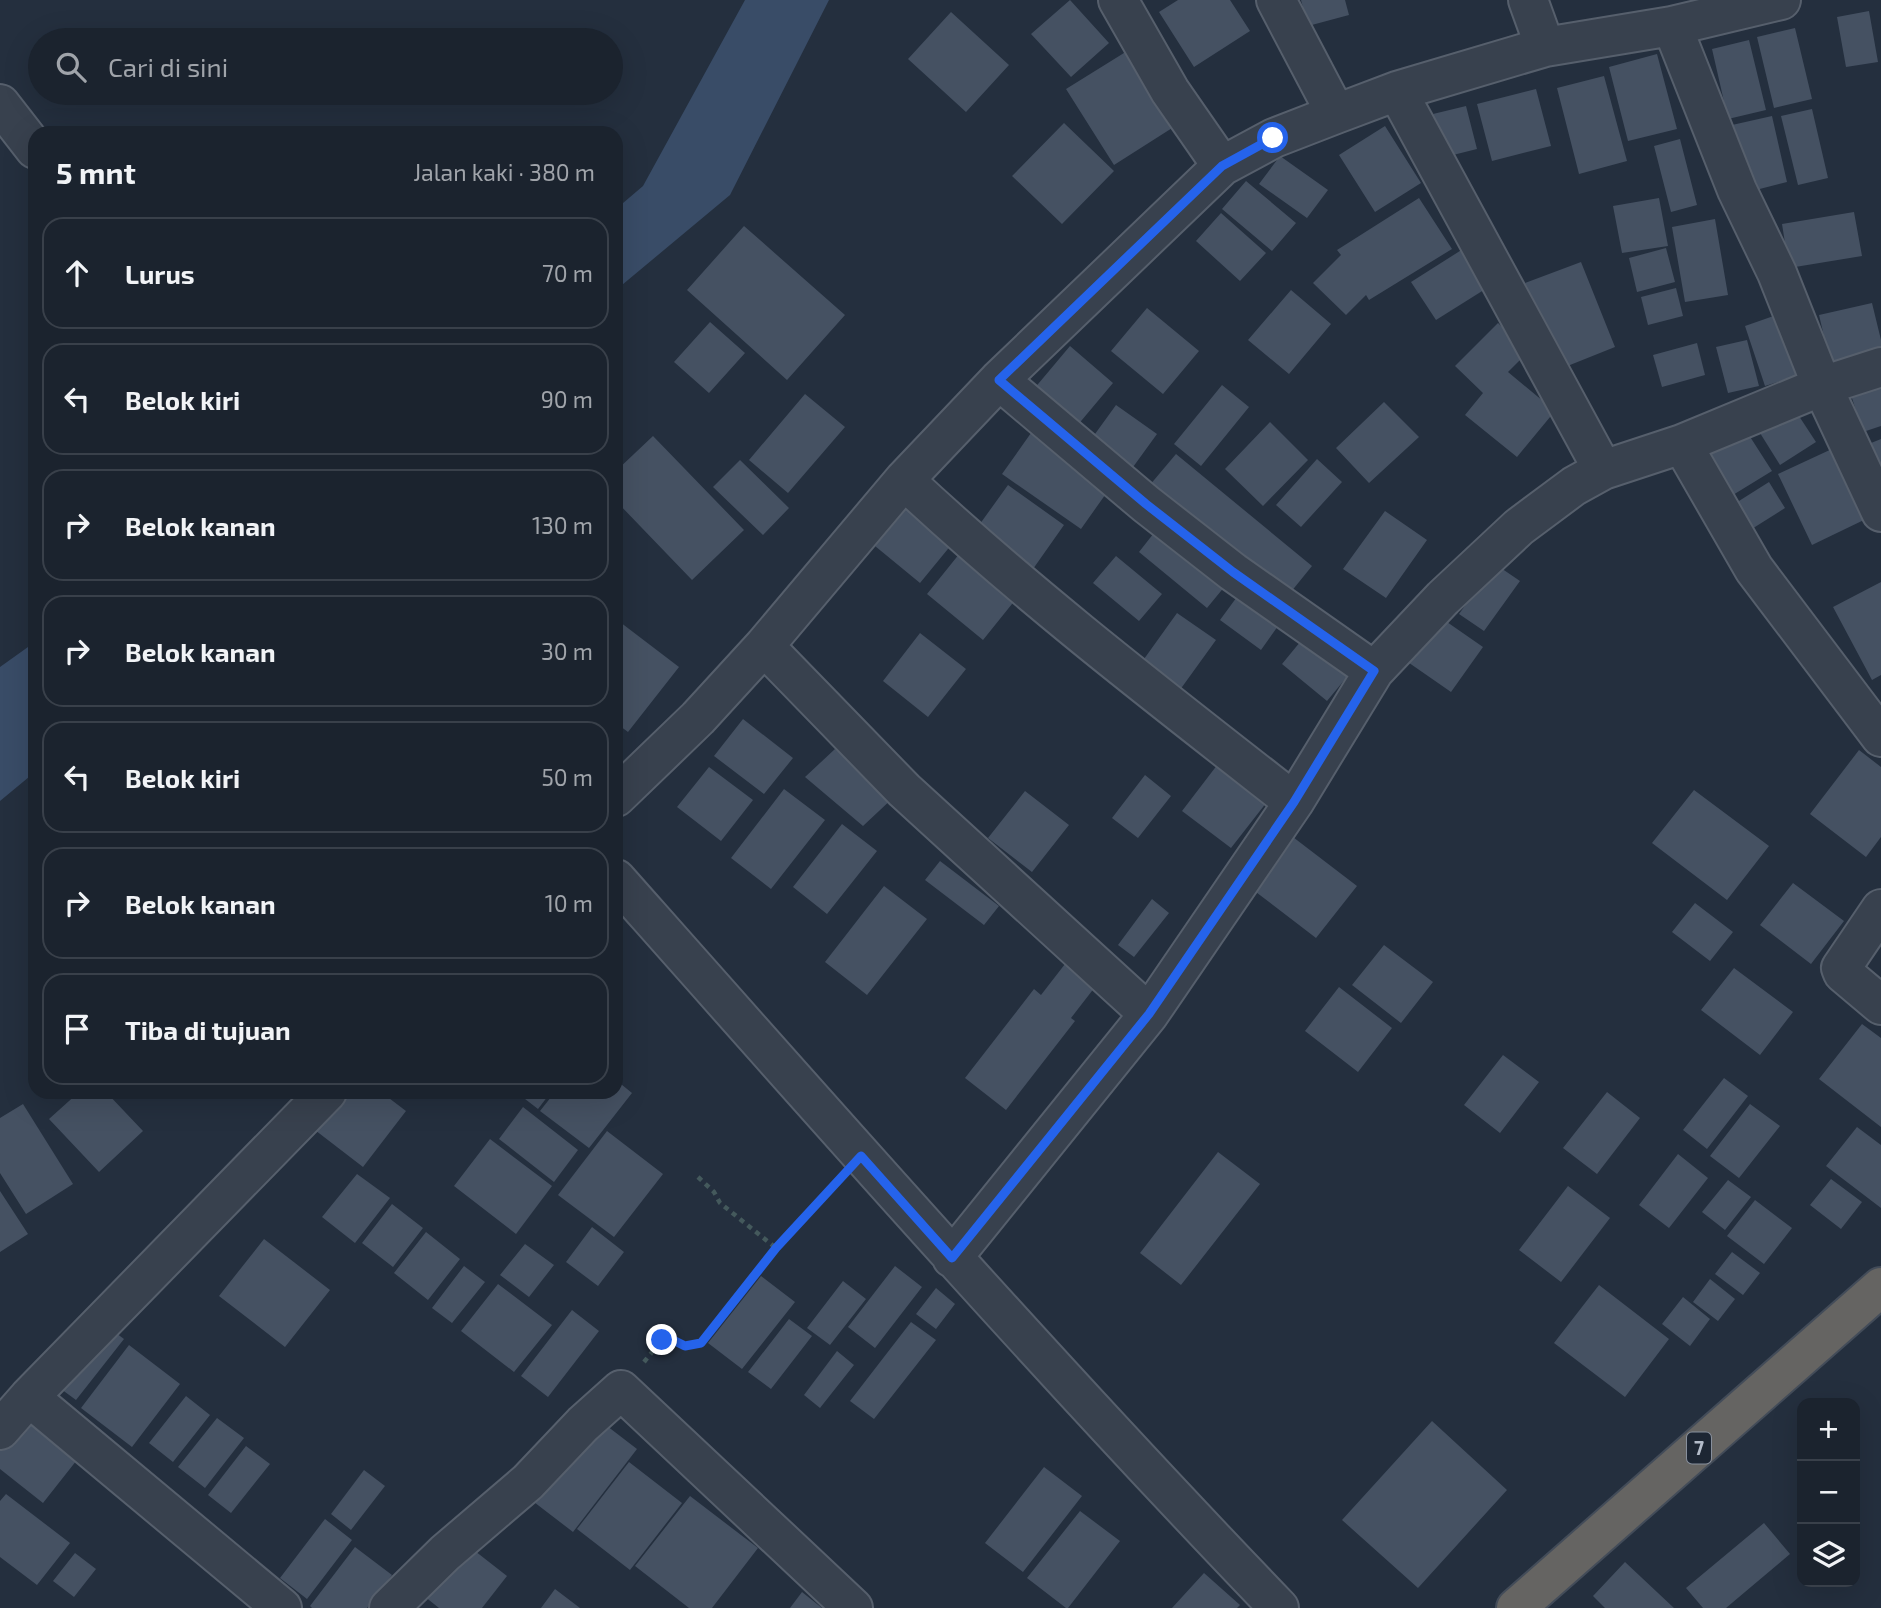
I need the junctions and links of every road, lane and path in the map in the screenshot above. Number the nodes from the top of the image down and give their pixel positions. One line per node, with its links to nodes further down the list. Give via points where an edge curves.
1 (1118, 0): 11 (street, via 1170,91)
2 (1276, 0): 9 (street)
3 (1528, 0): 6 (street)
4 (1778, 0): 5 (street)
5 (1672, 26): 6 (street); 14 (street)
6 (1545, 47): 7 (street)
7 (1397, 91): 9 (street); 16 (street)
8 (0, 104): 10 (street)
9 (1336, 114): 11 (street, via 1273,138)
10 (28, 140)
11 (1222, 166): 13 (street)
12 (1881, 367): 14 (street)
13 (999, 380): 17 (street); 20 (street, via 1222,564)
14 (1822, 386): 15 (street); 18 (street)
15 (1682, 443): 16 (street); 21 (street, via 1754,569)
16 (1603, 470): 20 (street, via 1519,527 1443,597)
17 (904, 480): 19 (street); 23 (street, via 1073,628)
18 (1881, 512)
19 (764, 646): 22 (street); 27 (street, via 904,790)
20 (1374, 671): 23 (street)
21 (1881, 737)
22 (623, 790)
23 (1294, 802): 27 (street)
24 (623, 887): 29 (street)
25 (1881, 909): 26 (street, via 1841,968)
26 (1881, 1006)
27 (1149, 1014): 32 (street)
28 (320, 1099): 35 (street)
29 (861, 1156): 31 (path); 32 (street)
30 (698, 1177): 31 (path, via 720,1203)
31 (776, 1248): 34 (path, via 701,1343 685,1346 669,1338 662,1340)
32 (952, 1258): 40 (street)
33 (1881, 1287): 41 (highway, 7)
34 (621, 1390): 38 (street); 39 (street)
35 (29, 1396): 36 (street); 37 (street)
36 (0, 1430)
37 (282, 1608)
38 (389, 1608)
39 (853, 1608)
40 (1279, 1608)
41 (1516, 1608)

